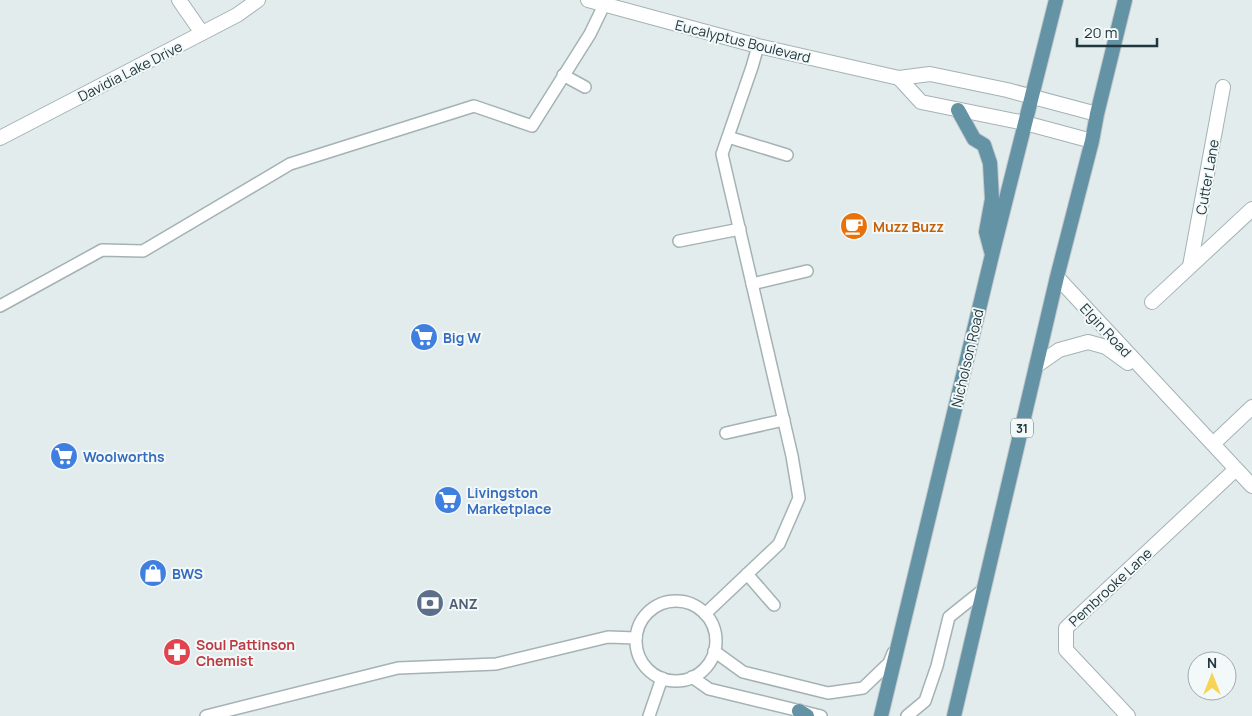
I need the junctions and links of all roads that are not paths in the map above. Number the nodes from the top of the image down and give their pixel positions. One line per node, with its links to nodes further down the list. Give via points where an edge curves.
1 (179, 0): 7 (street)
2 (258, 0): 7 (street, Davidia Lake Drive)
3 (588, 0): 6 (street, Eucalyptus Boulevard)
4 (1056, 0): 13 (main road, Nicholson Road)
5 (1125, 0): 15 (main road, 31)
6 (604, 5): 8 (street, Eucalyptus Boulevard); 9 (lane)
7 (202, 33): 18 (street, Davidia Lake Drive)
8 (758, 46): 10 (street, Eucalyptus Boulevard); 17 (lane)
9 (563, 76): 11 (lane); 30 (lane, via 532,126 474,106 290,164 143,252 102,250)
10 (899, 78): 13 (street, Eucalyptus Boulevard, via 930,74); 14 (street, via 921,102)
11 (585, 87)
12 (1223, 88): 25 (street, Cutter Lane)
13 (1032, 96): 15 (street, Eucalyptus Boulevard); 16 (main road, Nicholson Road)
14 (958, 110): 16 (street); 24 (main road, via 974,139 984,145 990,163 992,199 986,232)
15 (1097, 114): 19 (main road, 31)
16 (1025, 123): 19 (street); 24 (main road, Nicholson Road)
17 (728, 136): 20 (lane); 22 (lane, via 722,154)
18 (0, 138)
19 (1092, 140): 27 (main road, 31)
20 (787, 155)
21 (1252, 209): 25 (street)
22 (740, 229): 23 (lane); 28 (lane)
23 (680, 241)
24 (992, 255): 44 (main road, Nicholson Road)
25 (1190, 266): 29 (street)
26 (807, 271): 28 (lane)
27 (1057, 277): 31 (main road, 31); 32 (street, Elgin Road)
28 (752, 284): 34 (lane)
29 (1152, 302)
30 (0, 306)
31 (1036, 366): 32 (street, Elgin Road, via 1059,350 1088,342 1106,347); 40 (main road, 31)
32 (1155, 383): 36 (street, Elgin Road)
33 (1252, 408): 36 (street)
34 (784, 420): 35 (lane); 39 (lane, via 799,498 779,544)
35 (726, 433)
36 (1213, 444): 37 (street, Elgin Road)
37 (1236, 469): 38 (street, Elgin Road); 55 (street, Pembrooke Lane, via 1066,628 1066,650)
38 (1252, 486)
39 (747, 574): 41 (lane); 42 (lane)
40 (984, 589): 53 (lane, via 949,616 925,701); 54 (main road, 31)
41 (774, 605)
42 (704, 614): 43 (lane, via 691,604 678,601 664,603 651,609 642,620); 45 (lane, via 714,631)
43 (636, 638): 47 (lane, via 640,660 649,671); 49 (lane, via 608,636 496,664 398,668)
44 (900, 639): 45 (lane, via 889,663 863,688 828,693 743,672); 52 (main road, Nicholson Road)
45 (714, 651): 46 (lane, via 704,670)
46 (692, 677): 47 (lane, via 680,681); 48 (lane, via 709,689)
47 (662, 678): 50 (lane)
48 (803, 714): 51 (lane)
49 (206, 716)
50 (648, 716)
51 (821, 716)
52 (881, 716)
53 (907, 716)
54 (954, 716)
55 (1128, 716)

